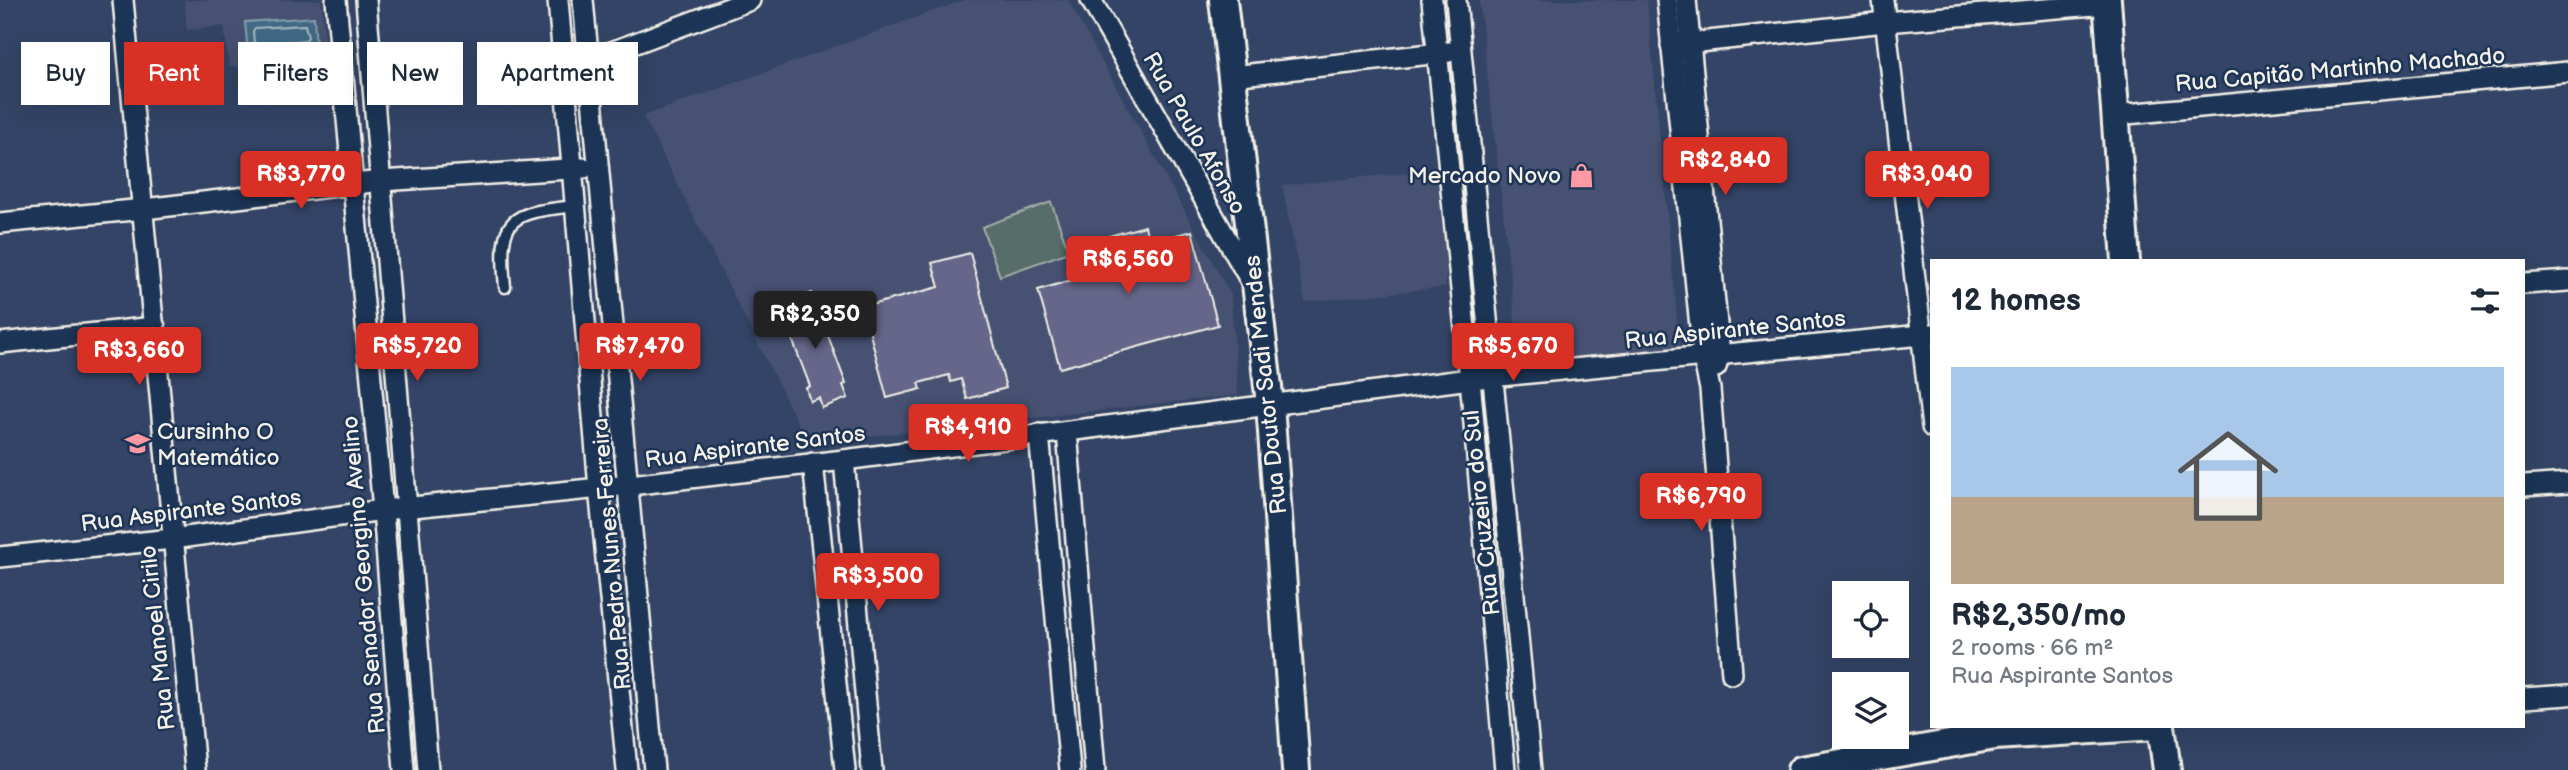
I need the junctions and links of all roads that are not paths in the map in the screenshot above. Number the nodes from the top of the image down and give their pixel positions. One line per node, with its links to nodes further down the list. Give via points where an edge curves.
1 (123, 0): 32 (street, Rua Manoel Cirilo)
2 (336, 0): 30 (street, Rua Senador Georgino Avelino)
3 (366, 0): 29 (street)
4 (558, 0): 16 (street, Rua Pedro Nunes Ferreira)
5 (583, 0): 17 (street, Rua Pedro Nunes Ferreira)
6 (750, 0): 18 (street)
7 (1091, 0): 38 (street, Rua Paulo Afonso)
8 (1223, 0): 23 (street, Rua Doutor Sadi Mendes)
9 (1433, 0): 21 (street, Rua Cruzeiro do Sul)
10 (1456, 0): 20 (street, Rua Cruzeiro do Sul)
11 (1667, 0): 19 (street)
12 (1686, 0): 19 (street)
13 (1882, 0): 15 (street)
14 (2107, 2): 15 (street); 26 (street)
15 (1885, 22): 19 (street); 40 (street)
16 (563, 42)
17 (587, 42)
18 (638, 43)
19 (1681, 44): 42 (street)
20 (1461, 51): 21 (street); 43 (street, Rua Cruzeiro do Sul)
21 (1437, 52): 23 (street); 44 (street, Rua Cruzeiro do Sul)
22 (2568, 72): 26 (street, Rua Capitão Martinho Machado)
23 (1232, 76): 38 (street, Rua Doutor Sadi Mendes)
24 (569, 105): 28 (street, Rua Pedro Nunes Ferreira)
25 (594, 105): 27 (street, Rua Pedro Nunes Ferreira)
26 (2116, 115): 34 (street)
27 (600, 166): 28 (street); 54 (street, Rua Pedro Nunes Ferreira)
28 (573, 169): 29 (street); 31 (street, Rua Pedro Nunes Ferreira)
29 (381, 181): 30 (street); 57 (street)
30 (352, 184): 32 (street); 58 (street, Rua Senador Georgino Avelino)
31 (576, 206): 37 (lane, via 532,211 513,222 503,242); 56 (street, Rua Pedro Nunes Ferreira)
32 (144, 209): 33 (street); 39 (street, Rua Manoel Cirilo)
33 (0, 223)
34 (2126, 259)
35 (2568, 281): 36 (street)
36 (2525, 284)
37 (505, 287)
38 (1256, 290): 46 (street, Rua Doutor Sadi Mendes)
39 (155, 327): 41 (street); 59 (street, Rua Manoel Cirilo)
40 (1927, 335): 42 (street, Rua Aspirante Santos); 45 (street)
41 (0, 343)
42 (1712, 356): 43 (street, Rua Aspirante Santos); 63 (street, via 1710,388)
43 (1492, 378): 44 (street, Rua Aspirante Santos); 49 (street, Rua Cruzeiro do Sul)
44 (1470, 379): 46 (street, Rua Aspirante Santos); 50 (street, Rua Cruzeiro do Sul)
45 (1930, 390)
46 (1270, 404): 47 (street, Rua Aspirante Santos); 77 (street, Rua Doutor Sadi Mendes)
47 (1067, 432): 48 (street, Rua Aspirante Santos); 76 (street)
48 (1040, 434): 51 (street, Rua Aspirante Santos); 75 (street)
49 (1500, 456): 50 (street); 61 (street, Rua Cruzeiro do Sul)
50 (1476, 459): 62 (street, Rua Cruzeiro do Sul)
51 (844, 460): 52 (street, Rua Aspirante Santos); 74 (street)
52 (813, 463): 54 (street, Rua Aspirante Santos); 73 (street)
53 (2568, 483): 55 (street)
54 (630, 485): 56 (street, Rua Aspirante Santos); 72 (street, Rua Pedro Nunes Ferreira)
55 (2525, 486)
56 (599, 488): 57 (street, Rua Aspirante Santos); 71 (street, Rua Pedro Nunes Ferreira)
57 (407, 507): 58 (street, Rua Aspirante Santos); 70 (street)
58 (383, 510): 59 (street, Rua Aspirante Santos); 69 (street, Rua Senador Georgino Avelino)
59 (172, 538): 60 (street, Rua Aspirante Santos); 68 (street, Rua Manoel Cirilo)
60 (0, 557)
61 (1517, 625): 62 (street); 79 (street, Rua Cruzeiro do Sul)
62 (1492, 627): 78 (street, Rua Cruzeiro do Sul)
63 (1732, 674)
64 (2568, 695): 65 (street)
65 (2525, 698)
66 (2126, 728): 80 (street, via 1995,736)
67 (2159, 728): 81 (street)
68 (195, 770)
69 (404, 770)
70 (428, 770)
71 (627, 770)
72 (654, 770)
73 (845, 770)
74 (873, 770)
75 (1069, 770)
76 (1095, 770)
77 (1296, 770)
78 (1505, 770)
79 (1531, 770)
80 (1801, 770)
81 (2167, 770)

